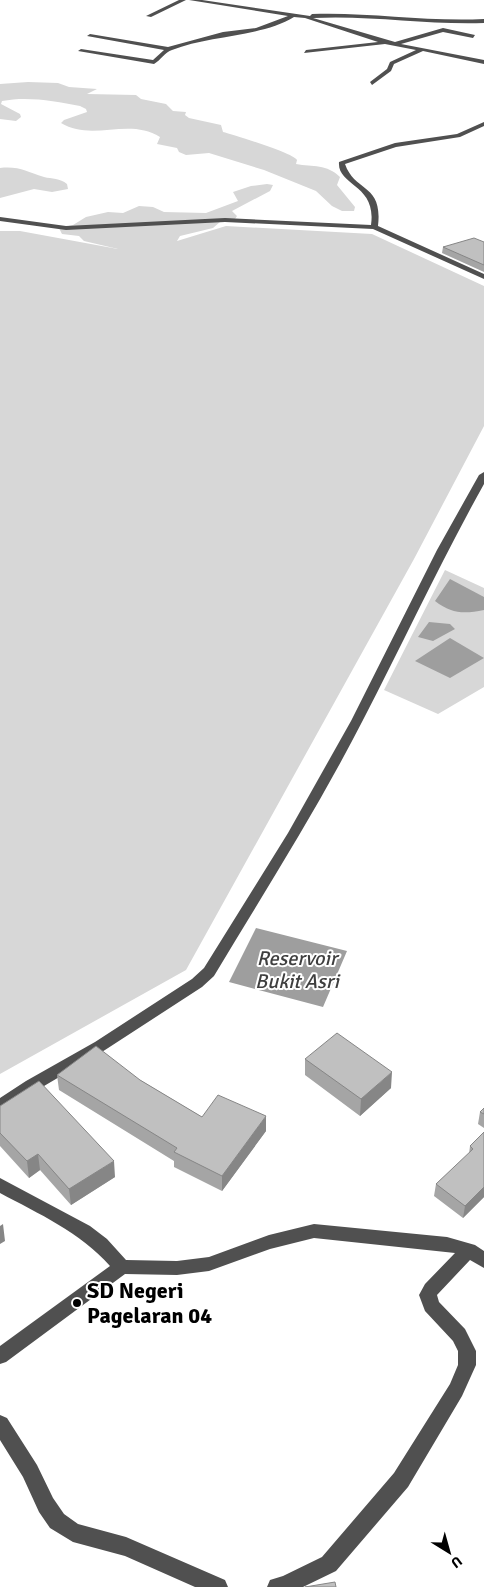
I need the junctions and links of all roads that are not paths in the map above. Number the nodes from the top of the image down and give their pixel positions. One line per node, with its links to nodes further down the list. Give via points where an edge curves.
1 (182, 0): 4 (street)
2 (192, 0): 3 (street)
3 (293, 15): 5 (street); 11 (street, via 257,29 223,34)
4 (148, 16)
5 (306, 17): 6 (street, via 351,14 447,22); 9 (street)
6 (484, 21)
7 (90, 36): 11 (street)
8 (473, 36): 10 (street, via 443,30)
9 (384, 42): 10 (street); 14 (street, via 358,48)
10 (392, 44): 12 (street)
11 (168, 49): 13 (street, via 154,62)
12 (421, 50): 15 (street); 16 (street, via 392,63 389,70)
13 (82, 51)
14 (306, 52)
15 (484, 62)
16 (372, 83)
17 (484, 124): 19 (street, via 458,136 395,145 342,163 376,210)
18 (0, 219): 19 (street, via 66,228 225,220)
19 (374, 227): 20 (street)
20 (484, 277)
21 (484, 474): 22 (street, via 442,550 353,730 209,972 198,983 100,1046)
22 (0, 1106)
23 (0, 1185): 25 (street, via 84,1231)
24 (477, 1255): 25 (street, via 424,1240 314,1231 269,1242 209,1264 177,1268); 29 (street, via 431,1289 428,1295 431,1306 459,1335 467,1351 467,1365 456,1390 401,1480 329,1564)
25 (122, 1267): 26 (street)
26 (0, 1356)
27 (0, 1424): 28 (street, via 57,1521 73,1532 126,1548)
28 (218, 1587)
29 (277, 1587)

